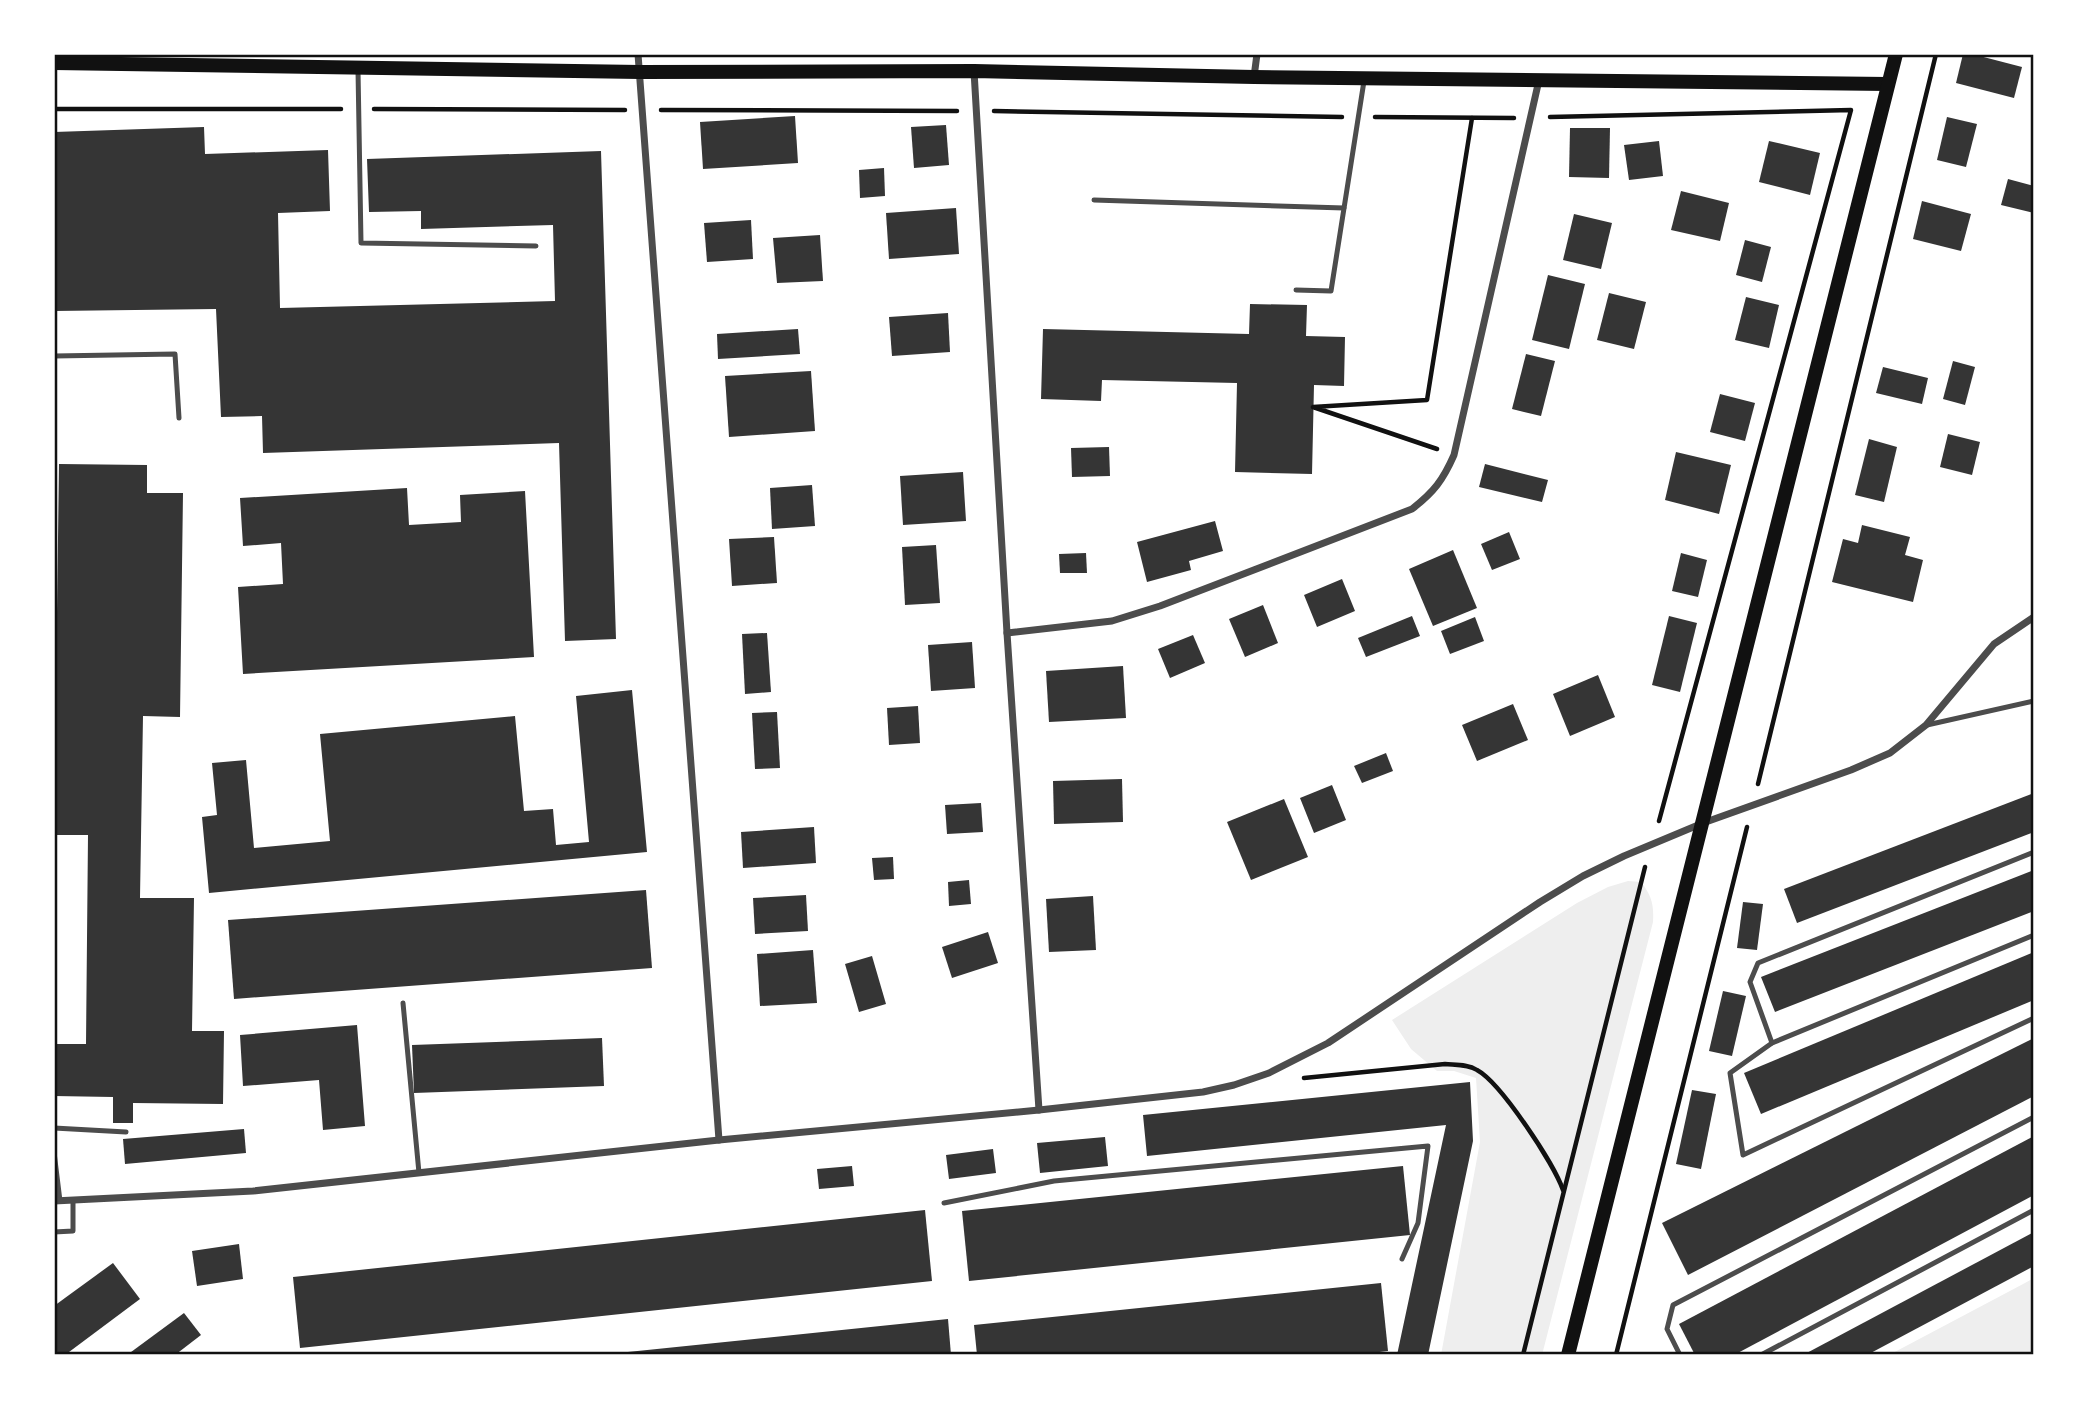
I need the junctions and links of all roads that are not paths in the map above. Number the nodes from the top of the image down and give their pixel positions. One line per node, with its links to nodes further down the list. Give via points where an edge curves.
1 (638, 54): 8 (street)
2 (1257, 54): 9 (street)
3 (1896, 54): 12 (main road)
4 (125, 58): 5 (main road); 6 (main road)
5 (54, 62)
6 (358, 67): 8 (main road); 15 (lane, via 361,243)
7 (974, 71): 8 (main road); 9 (main road); 20 (street)
8 (640, 72): 33 (street)
9 (1254, 77): 10 (main road)
10 (1365, 78): 11 (main road); 14 (lane)
11 (1539, 79): 12 (main road); 20 (street, via 1454,455 1430,495 1412,509 1160,606 1112,621)
12 (1888, 84): 23 (main road)
13 (1094, 200): 14 (lane)
14 (1344, 208): 16 (lane, via 1331,291)
15 (536, 246)
16 (1296, 290)
17 (54, 356): 18 (lane, via 175,354)
18 (179, 418)
19 (2034, 617): 22 (street, via 1994,644)
20 (1007, 633): 29 (street)
21 (2034, 701): 22 (lane)
22 (1926, 725): 23 (street, via 1873,762)
23 (1703, 823): 29 (street, via 1573,883 1328,1043 1269,1073 1203,1092); 42 (main road)
24 (2034, 852): 28 (lane, via 1758,963 1750,982)
25 (2034, 935): 28 (lane)
26 (403, 1003): 35 (lane)
27 (2034, 1018): 28 (lane, via 1743,1155 1730,1073)
28 (1773, 1043)
29 (1039, 1110): 33 (street)
30 (2034, 1117): 43 (lane, via 1673,1305 1667,1329)
31 (54, 1128): 32 (lane)
32 (126, 1132)
33 (719, 1140): 35 (street)
34 (54, 1152): 37 (lane)
35 (419, 1173): 36 (street, via 253,1191)
36 (73, 1200): 37 (street); 40 (lane, via 73,1231)
37 (57, 1201)
38 (944, 1203): 41 (lane, via 1054,1181 1428,1146 1418,1223)
39 (2034, 1210): 44 (lane)
40 (54, 1232)
41 (1402, 1259)
42 (1568, 1355)
43 (1681, 1355)
44 (1761, 1355)

